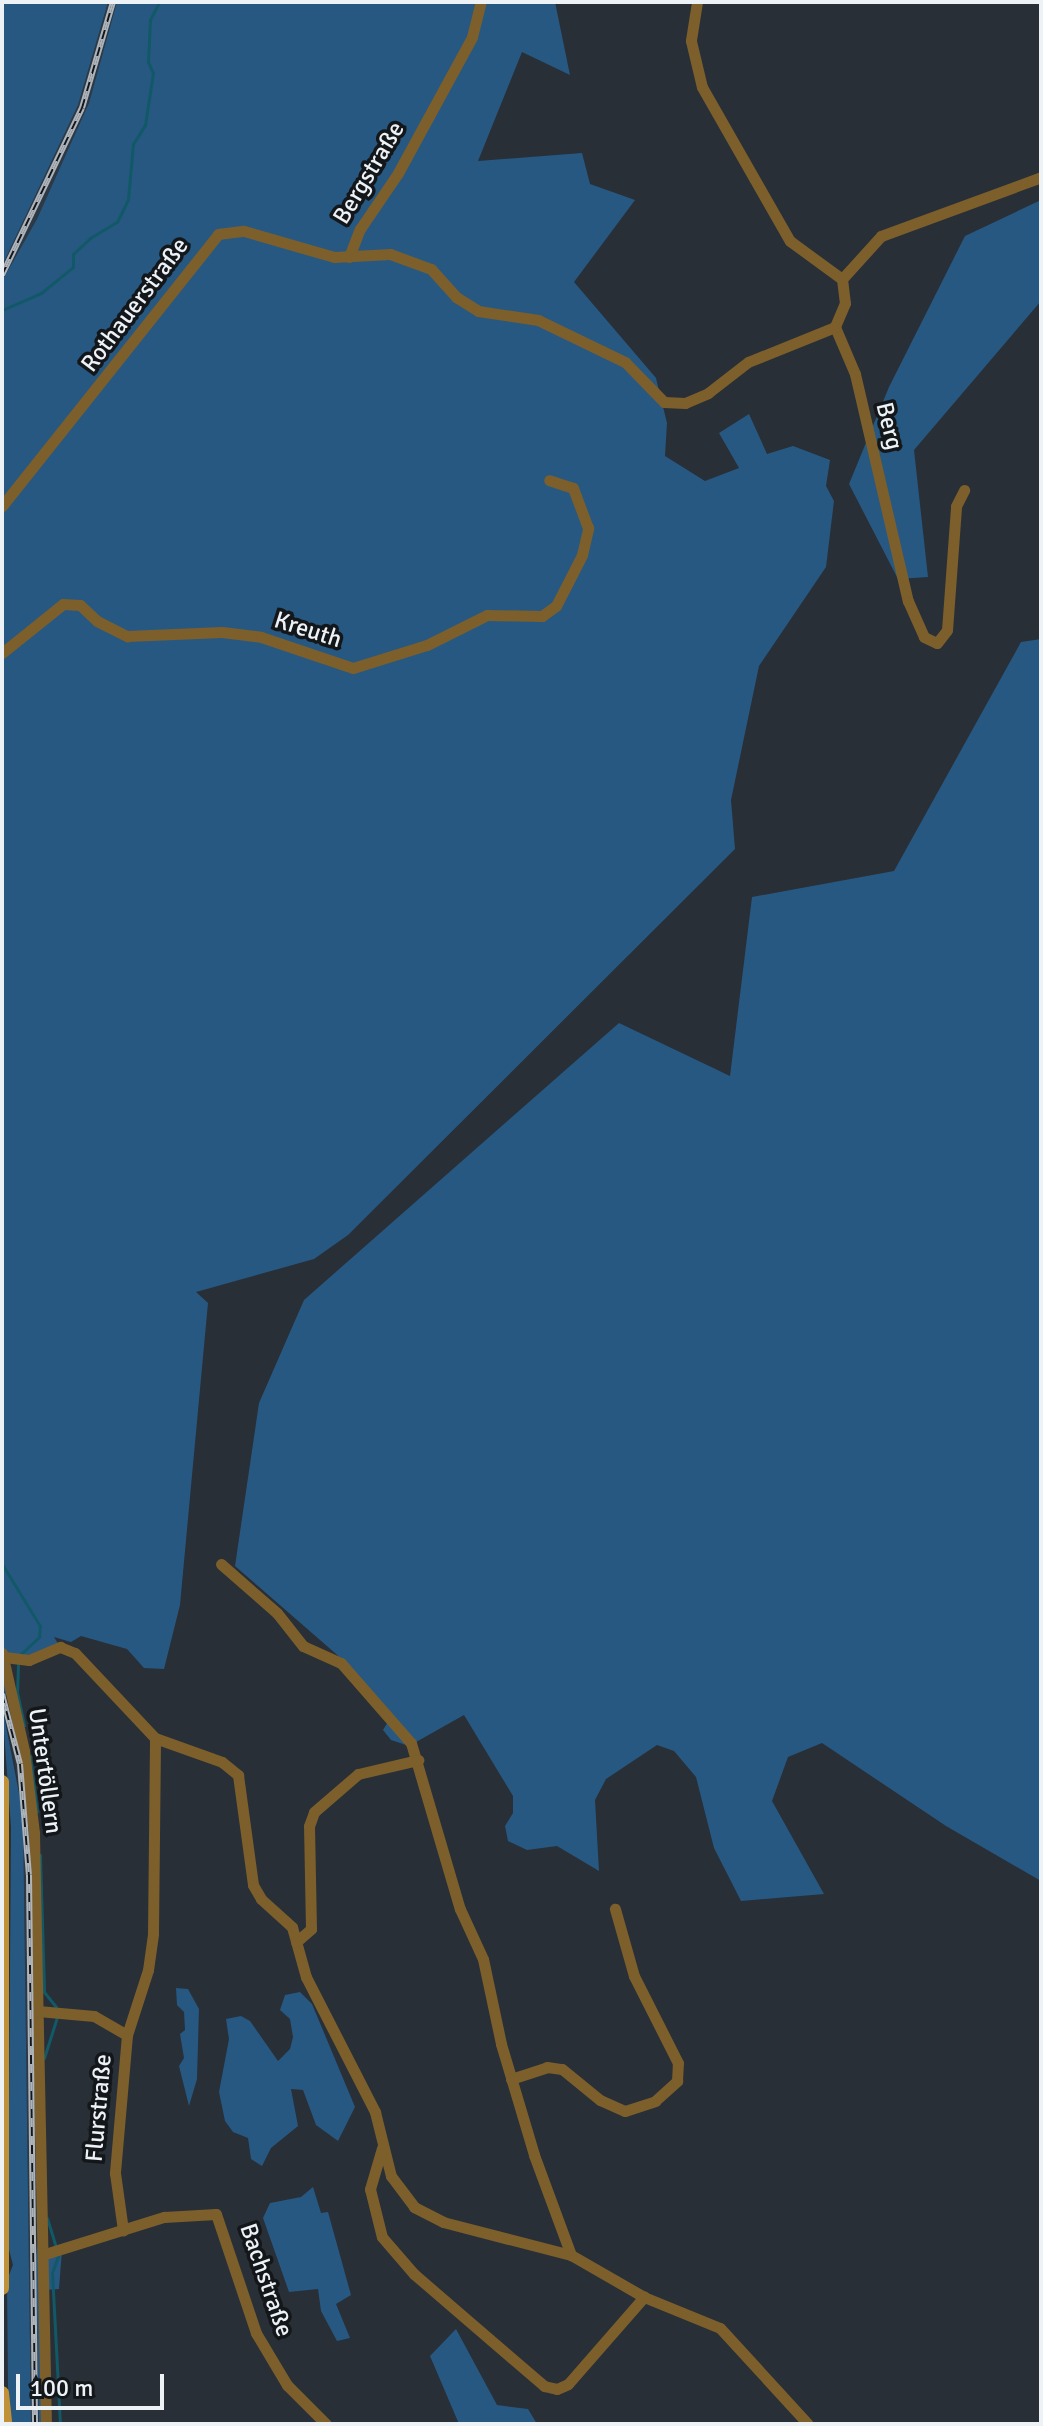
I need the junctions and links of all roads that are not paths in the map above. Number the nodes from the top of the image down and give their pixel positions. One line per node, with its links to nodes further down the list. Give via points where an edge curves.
1 (481, 2): 4 (street, Bergstraße, via 472,37 398,173 360,229)
2 (697, 2): 5 (street, via 691,41 702,87 790,241)
3 (1041, 177): 5 (street, via 881,236)
4 (349, 257): 6 (street, Bergstraße, via 390,254 431,269 456,297 478,311 538,320 625,362 664,402 685,403 708,393 748,362); 9 (street, Rothauerstraße, via 298,250 244,231 218,234)
5 (842, 279): 6 (street, via 845,303)
6 (835, 327): 8 (street, Berg, via 855,374 908,601 924,637 937,643 947,630 956,506)
7 (549, 480): 10 (street, Kreuth, via 573,488 588,528 582,555 556,606 542,616 487,615 427,645 353,668 261,637 222,632 127,636 80,605 63,604)
8 (964, 490)
9 (2, 506)
10 (2, 653)
11 (221, 1564): 14 (street, via 277,1613 303,1646 341,1663 397,1723)
12 (3, 1655): 13 (street, via 29,1660 60,1647 75,1653); 18 (street, Untertöllern, via 32,1797)
13 (155, 1738): 17 (street, via 222,1762 238,1775 253,1885 266,1905 287,1919); 19 (street, via 153,1933)
14 (418, 1760): 17 (street, via 358,1774 314,1812 309,1826 311,1929); 20 (street, via 460,1909 483,1959)
15 (2, 1782): 25 (main road)
16 (615, 1909): 20 (street, via 634,1976 678,2063 677,2081 655,2101 625,2111 600,2100 562,2069 547,2067)
17 (296, 1942): 21 (street, via 306,1977 375,2112)
18 (38, 2011): 19 (street, Flurstraße, via 94,2016); 23 (street, Untertöllern)
19 (127, 2035): 22 (street, Flurstraße, via 115,2173)
20 (511, 2079): 24 (street)
21 (382, 2148): 24 (street, via 396,2186 425,2214); 27 (street, via 370,2189 382,2237 414,2274 550,2389 568,2384)
22 (123, 2230): 23 (street, Bachstraße); 31 (street, Bachstraße, via 164,2217 216,2214 256,2333 287,2385)
23 (45, 2254): 30 (street, Untertöllern)
24 (571, 2255): 27 (street)
25 (2, 2278): 26 (main road)
26 (2, 2288)
27 (644, 2297): 32 (street, via 727,2333)
28 (2, 2393): 29 (main road)
29 (5, 2424)
30 (46, 2424)
31 (326, 2424)
32 (808, 2424)

